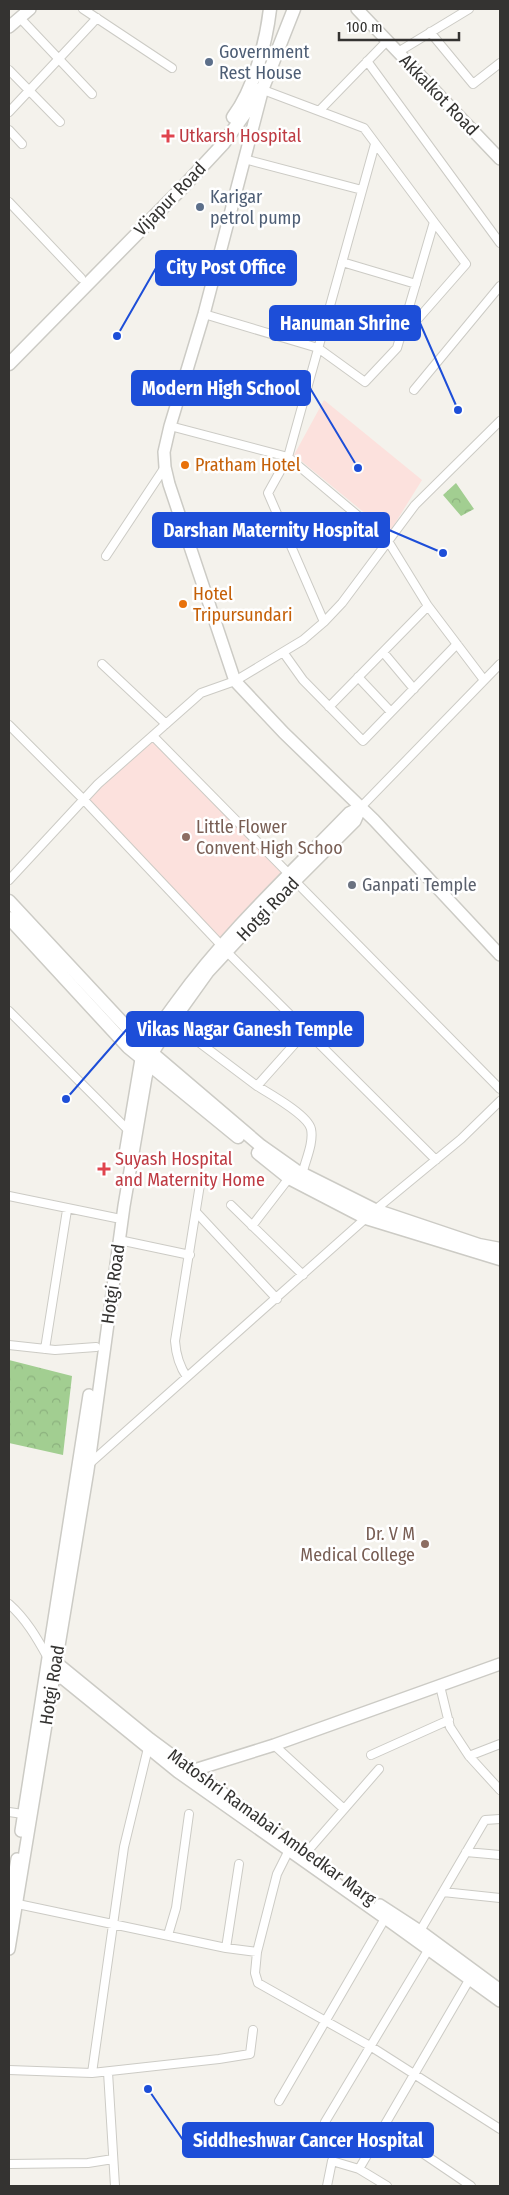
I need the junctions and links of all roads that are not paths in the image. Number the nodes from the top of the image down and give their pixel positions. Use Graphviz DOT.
graph roads {
  1 [pos="30,9"];
  2 [pos="83,9"];
  3 [pos="270,9"];
  4 [pos="294,9"];
  5 [pos="470,9"];
  6 [pos="363,11"];
  7 [pos="20,18"];
  8 [pos="97,18"];
  9 [pos="9,27"];
  10 [pos="430,32"];
  11 [pos="387,41"];
  12 [pos="398,52"];
  13 [pos="59,60"];
  14 [pos="367,61"];
  15 [pos="500,63"];
  16 [pos="172,68"];
  17 [pos="9,70"];
  18 [pos="250,85"];
  19 [pos="262,90"];
  20 [pos="28,91"];
  21 [pos="92,94"];
  22 [pos="319,111"];
  23 [pos="9,112"];
  24 [pos="60,122"];
  25 [pos="9,130"];
  26 [pos="22,144"];
  27 [pos="375,144"];
  28 [pos="499,154"];
  29 [pos="244,159"];
  30 [pos="362,190"];
  31 [pos="9,202"];
  32 [pos="434,222"];
  33 [pos="500,243"];
  34 [pos="342,262"];
  35 [pos="81,278"];
  36 [pos="416,284"];
  37 [pos="500,286"];
  38 [pos="204,314"];
  39 [pos="399,340"];
  40 [pos="318,348"];
  41 [pos="9,352"];
  42 [pos="9,364"];
  43 [pos="414,390"];
  44 [pos="500,421"];
  45 [pos="170,426"];
  46 [pos="288,457"];
  47 [pos="165,467"];
  48 [pos="388,541"];
  49 [pos="106,556"];
  50 [pos="428,606"];
  51 [pos="324,622"];
  52 [pos="457,644"];
  53 [pos="283,652"];
  54 [pos="383,652"];
  55 [pos="102,664"];
  56 [pos="500,664"];
  57 [pos="358,676"];
  58 [pos="484,680"];
  59 [pos="235,681"];
  60 [pos="414,689"];
  61 [pos="329,707"];
  62 [pos="391,712"];
  63 [pos="166,724"];
  64 [pos="9,725"];
  65 [pos="153,736"];
  66 [pos="84,800"];
  67 [pos="361,807"];
  68 [pos="292,878"];
  69 [pos="9,880"];
  70 [pos="9,901"];
  71 [pos="9,918"];
  72 [pos="224,948"];
  73 [pos="498,949"];
  74 [pos="9,1011"];
  75 [pos="172,1022"];
  76 [pos="307,1030"];
  77 [pos="147,1056"];
  78 [pos="257,1086"];
  79 [pos="500,1089"];
  80 [pos="500,1100"];
  81 [pos="129,1131"];
  82 [pos="436,1160"];
  83 [pos="302,1175"];
  84 [pos="202,1178"];
  85 [pos="289,1178"];
  86 [pos="9,1196"];
  87 [pos="231,1205"];
  88 [pos="67,1210"];
  89 [pos="196,1212"];
  90 [pos="371,1214"];
  91 [pos="116,1218"];
  92 [pos="252,1226"];
  93 [pos="119,1240"];
  94 [pos="500,1249"];
  95 [pos="190,1255"];
  96 [pos="500,1259"];
  97 [pos="303,1275"];
  98 [pos="277,1299"];
  99 [pos="9,1345"];
  100 [pos="96,1347"];
  101 [pos="45,1349"];
  102 [pos="187,1377"];
  103 [pos="88,1464"];
  104 [pos="9,1604"];
  105 [pos="52,1664"];
  106 [pos="500,1664"];
  107 [pos="440,1686"];
  108 [pos="448,1720"];
  109 [pos="149,1744"];
  110 [pos="500,1744"];
  111 [pos="274,1745"];
  112 [pos="371,1755"];
  113 [pos="469,1756"];
  114 [pos="379,1770"];
  115 [pos="191,1771"];
  116 [pos="500,1790"];
  117 [pos="344,1809"];
  118 [pos="9,1812"];
  119 [pos="23,1814"];
  120 [pos="189,1814"];
  121 [pos="500,1819"];
  122 [pos="291,1847"];
  123 [pos="466,1852"];
  124 [pos="306,1854"];
  125 [pos="500,1855"];
  126 [pos="239,1864"];
  127 [pos="443,1892"];
  128 [pos="500,1898"];
  129 [pos="11,1903"];
  130 [pos="387,1915"];
  131 [pos="112,1923"];
  132 [pos="420,1931"];
  133 [pos="168,1935"];
  134 [pos="432,1945"];
  135 [pos="226,1948"];
  136 [pos="9,1949"];
  137 [pos="257,1952"];
  138 [pos="472,1975"];
  139 [pos="500,1990"];
  140 [pos="500,2001"];
  141 [pos="326,2022"];
  142 [pos="253,2030"];
  143 [pos="370,2046"];
  144 [pos="9,2070"];
  145 [pos="108,2072"];
  146 [pos="92,2073"];
  147 [pos="414,2074"];
  148 [pos="279,2101"];
  149 [pos="325,2122"];
  150 [pos="384,2128"];
  151 [pos="500,2129"];
  152 [pos="113,2159"];
  153 [pos="9,2164"];
  154 [pos="359,2169"];
  155 [pos="115,2186"];
  156 [pos="327,2186"];
  157 [pos="387,2186"];
  158 [pos="471,2186"];
  1 -- 7 [label="main road"];
  2 -- 8 [label="street"];
  3 -- 18 [label="main road, Vijapur Road"];
  4 -- 19 [label="main road, Vijapur Road"];
  5 -- 10 [label="street"];
  6 -- 11 [label="main road, Akkalkot Road"];
  7 -- 9 [label="main road"];
  7 -- 13 [label="street"];
  8 -- 13 [label="street"];
  8 -- 16 [label="street"];
  10 -- 12 [label="street"];
  10 -- 15 [label="street"];
  11 -- 12 [label="main road, Akkalkot Road"];
  11 -- 14 [label="street"];
  12 -- 28 [label="main road, Akkalkot Road"];
  13 -- 20 [label="street"];
  13 -- 21 [label="street"];
  14 -- 22 [label="street"];
  14 -- 33 [label="street"];
  17 -- 20 [label="street"];
  18 -- 19 [label="street"];
  18 -- 35 [label="main road, Vijapur Road"];
  19 -- 22 [label="street"];
  19 -- 29 [label="main road"];
  19 -- 42 [label="main road, Vijapur Road"];
  20 -- 23 [label="street"];
  20 -- 24 [label="street"];
  22 -- 27 [label="street"];
  25 -- 26 [label="street"];
  27 -- 30 [label="street"];
  27 -- 32 [label="street"];
  29 -- 30 [label="street"];
  29 -- 38 [label="main road"];
  30 -- 34 [label="street"];
  31 -- 35 [label="street"];
  32 -- 36 [label="street"];
  32 -- 39 [label="street"];
  34 -- 36 [label="street"];
  34 -- 40 [label="street"];
  35 -- 41 [label="main road, Vijapur Road"];
  36 -- 39 [label="street"];
  37 -- 43 [label="street"];
  38 -- 40 [label="street"];
  38 -- 45 [label="main road"];
  39 -- 40 [label="street"];
  40 -- 46 [label="street"];
  44 -- 48 [label="street"];
  45 -- 46 [label="street"];
  45 -- 47 [label="main road"];
  46 -- 48 [label="street"];
  46 -- 51 [label="street"];
  47 -- 49 [label="street"];
  47 -- 59 [label="main road"];
  48 -- 50 [label="street"];
  48 -- 51 [label="street"];
  50 -- 52 [label="street"];
  50 -- 54 [label="street"];
  51 -- 53 [label="street"];
  52 -- 58 [label="street"];
  52 -- 60 [label="street"];
  53 -- 59 [label="street"];
  53 -- 61 [label="street"];
  54 -- 57 [label="street"];
  54 -- 60 [label="street"];
  55 -- 63 [label="street"];
  56 -- 58 [label="street"];
  57 -- 61 [label="street"];
  57 -- 62 [label="street"];
  58 -- 67 [label="street"];
  59 -- 63 [label="street"];
  59 -- 67 [label="main road"];
  60 -- 62 [label="street"];
  61 -- 62 [label="street"];
  63 -- 65 [label="street"];
  64 -- 66 [label="street"];
  65 -- 66 [label="street"];
  65 -- 68 [label="street"];
  66 -- 69 [label="street"];
  66 -- 72 [label="street"];
  67 -- 68 [label="main road, Hotgi Road"];
  67 -- 73 [label="main road"];
  68 -- 72 [label="main road, Hotgi Road"];
  68 -- 79 [label="street"];
  70 -- 77 [label="main road"];
  71 -- 77 [label="main road"];
  72 -- 75 [label="main road, Hotgi Road"];
  72 -- 76 [label="street"];
  72 -- 77 [label="main road, Hotgi Road"];
  74 -- 81 [label="street"];
  75 -- 77 [label="main road, Hotgi Road"];
  75 -- 78 [label="street"];
  76 -- 78 [label="street"];
  76 -- 82 [label="street"];
  77 -- 81 [label="main road, Hotgi Road"];
  77 -- 83 [label="main road"];
  77 -- 85 [label="main road"];
  77 -- 93 [label="main road, Hotgi Road"];
  78 -- 83 [label="street"];
  80 -- 82 [label="street"];
  81 -- 91 [label="main road, Hotgi Road"];
  82 -- 90 [label="street"];
  83 -- 90 [label="main road"];
  84 -- 89 [label="street"];
  85 -- 90 [label="main road"];
  85 -- 92 [label="street"];
  86 -- 88 [label="street"];
  87 -- 92 [label="street"];
  88 -- 91 [label="street"];
  88 -- 101 [label="street"];
  89 -- 95 [label="street"];
  89 -- 98 [label="street"];
  90 -- 94 [label="main road"];
  90 -- 96 [label="main road"];
  90 -- 97 [label="street"];
  91 -- 100 [label="main road, Hotgi Road"];
  92 -- 97 [label="street"];
  93 -- 95 [label="street"];
  93 -- 103 [label="main road, Hotgi Road"];
  95 -- 102 [label="street"];
  97 -- 98 [label="street"];
  98 -- 102 [label="street"];
  99 -- 101 [label="street"];
  100 -- 101 [label="street"];
  100 -- 105 [label="main road, Hotgi Road"];
  102 -- 103 [label="street"];
  103 -- 105 [label="main road, Hotgi Road"];
  104 -- 105 [label="street"];
  105 -- 109 [label="main road, Matoshri Ramabai Ambedkar Marg"];
  105 -- 119 [label="main road, Hotgi Road"];
  105 -- 129 [label="main road, Hotgi Road"];
  106 -- 107 [label="main road"];
  107 -- 108 [label="street"];
  107 -- 111 [label="main road"];
  108 -- 112 [label="street"];
  108 -- 113 [label="street"];
  109 -- 115 [label="main road, Matoshri Ramabai Ambedkar Marg"];
  109 -- 122 [label="main road"];
  109 -- 131 [label="street"];
  110 -- 113 [label="street"];
  111 -- 115 [label="main road"];
  111 -- 117 [label="street"];
  113 -- 116 [label="street"];
  114 -- 117 [label="street"];
  115 -- 122 [label="main road, Matoshri Ramabai Ambedkar Marg"];
  117 -- 124 [label="street"];
  118 -- 119 [label="street"];
  119 -- 129 [label="main road, Hotgi Road"];
  120 -- 133 [label="street"];
  121 -- 123 [label="street"];
  122 -- 124 [label="main road, Matoshri Ramabai Ambedkar Marg"];
  122 -- 130 [label="main road"];
  122 -- 137 [label="street"];
  123 -- 125 [label="street"];
  123 -- 127 [label="street"];
  124 -- 130 [label="main road, Matoshri Ramabai Ambedkar Marg"];
  126 -- 135 [label="street"];
  127 -- 128 [label="street"];
  127 -- 132 [label="street"];
  129 -- 131 [label="street"];
  129 -- 136 [label="main road, Hotgi Road"];
  130 -- 132 [label="main road, Matoshri Ramabai Ambedkar Marg"];
  130 -- 134 [label="main road"];
  130 -- 141 [label="street"];
  131 -- 133 [label="street"];
  131 -- 146 [label="street"];
  132 -- 134 [label="main road, Matoshri Ramabai Ambedkar Marg"];
  133 -- 135 [label="street"];
  134 -- 138 [label="main road, Matoshri Ramabai Ambedkar Marg"];
  134 -- 143 [label="street"];
  135 -- 137 [label="street"];
  137 -- 141 [label="street"];
  138 -- 139 [label="main road, Matoshri Ramabai Ambedkar Marg"];
  138 -- 140 [label="main road"];
  138 -- 147 [label="street"];
  141 -- 143 [label="street"];
  141 -- 148 [label="street"];
  142 -- 145 [label="street"];
  143 -- 147 [label="street"];
  143 -- 149 [label="street"];
  144 -- 146 [label="street"];
  145 -- 146 [label="street"];
  145 -- 152 [label="street"];
  147 -- 150 [label="street"];
  147 -- 151 [label="street"];
  150 -- 154 [label="street"];
  150 -- 158 [label="street"];
  152 -- 153 [label="street"];
  152 -- 155 [label="street"];
  154 -- 156 [label="street"];
  154 -- 157 [label="street"];
}
